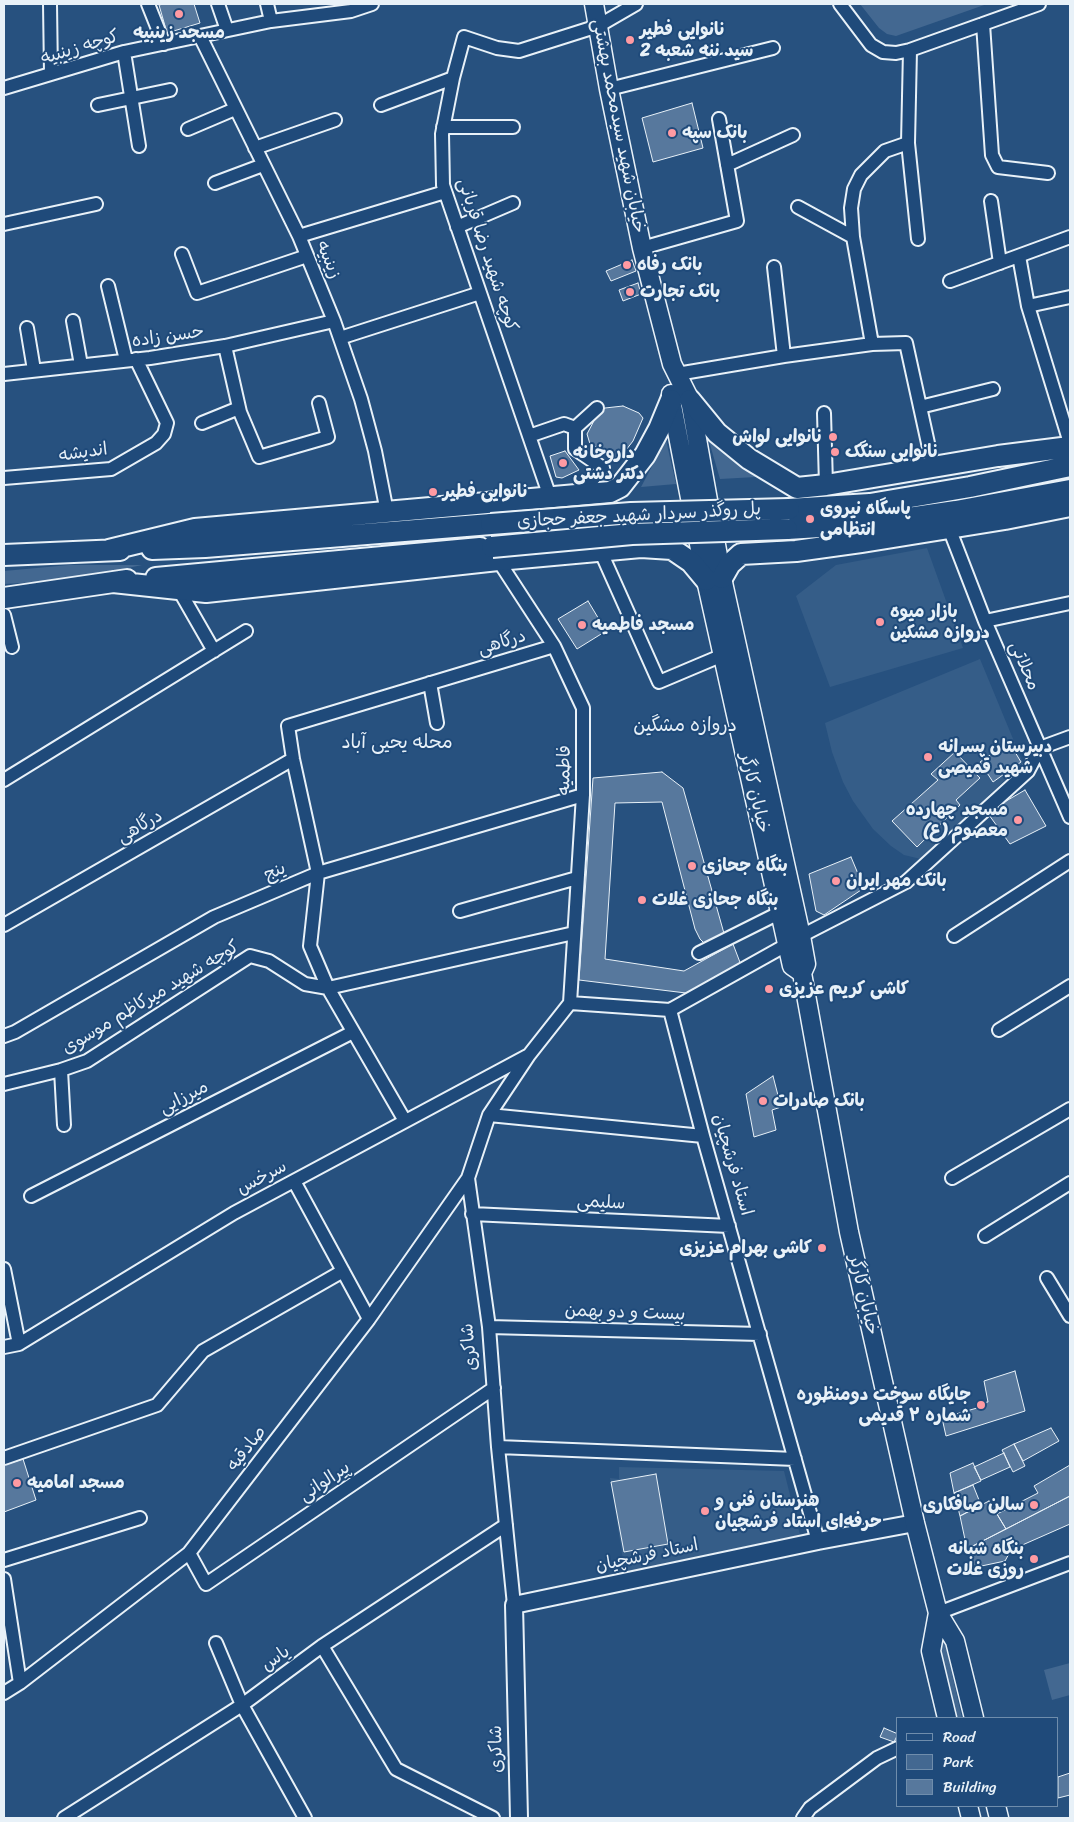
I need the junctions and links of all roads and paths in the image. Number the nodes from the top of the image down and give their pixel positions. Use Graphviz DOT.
graph roads {
  1 [pos="50,4"];
  2 [pos="148,4"];
  3 [pos="218,4"];
  4 [pos="267,4"];
  5 [pos="372,4"];
  6 [pos="594,4"];
  7 [pos="636,4"];
  8 [pos="840,4"];
  9 [pos="1039,4"];
  10 [pos="271,21"];
  11 [pos="983,24"];
  12 [pos="598,26"];
  13 [pos="227,30"];
  14 [pos="200,36"];
  15 [pos="164,44"];
  16 [pos="773,48"];
  17 [pos="910,50"];
  18 [pos="124,52"];
  19 [pos="51,74"];
  20 [pos="452,78"];
  21 [pos="4,88"];
  22 [pos="609,89"];
  23 [pos="170,90"];
  24 [pos="130,98"];
  25 [pos="98,105"];
  26 [pos="381,105"];
  27 [pos="235,109"];
  28 [pos="335,120"];
  29 [pos="719,120"];
  30 [pos="443,127"];
  31 [pos="513,127"];
  32 [pos="188,129"];
  33 [pos="793,135"];
  34 [pos="908,143"];
  35 [pos="139,146"];
  36 [pos="255,148"];
  37 [pos="263,165"];
  38 [pos="727,165"];
  39 [pos="1048,173"];
  40 [pos="215,183"];
  41 [pos="445,192"];
  42 [pos="991,201"];
  43 [pos="513,203"];
  44 [pos="96,204"];
  45 [pos="798,207"];
  46 [pos="4,224"];
  47 [pos="457,227"];
  48 [pos="300,236"];
  49 [pos="853,237"];
  50 [pos="1070,237"];
  51 [pos="918,239"];
  52 [pos="642,248"];
  53 [pos="182,254"];
  54 [pos="307,256"];
  55 [pos="1019,256"];
  56 [pos="1000,263"];
  57 [pos="774,267"];
  58 [pos="950,281"];
  59 [pos="108,286"];
  60 [pos="480,293"];
  61 [pos="1070,297"];
  62 [pos="1028,306"];
  63 [pos="73,321"];
  64 [pos="334,321"];
  65 [pos="27,328"];
  66 [pos="340,338"];
  67 [pos="872,344"];
  68 [pos="225,346"];
  69 [pos="784,356"];
  70 [pos="131,360"];
  71 [pos="81,366"];
  72 [pos="674,369"];
  73 [pos="34,370"];
  74 [pos="4,374"];
  75 [pos="993,389"];
  76 [pos="680,400"];
  77 [pos="319,404"];
  78 [pos="920,407"];
  79 [pos="239,408"];
  80 [pos="598,408"];
  81 [pos="824,413"];
  82 [pos="202,423"];
  83 [pos="575,428"];
  84 [pos="529,436"];
  85 [pos="1070,443"];
  86 [pos="1070,447"];
  87 [pos="933,466"];
  88 [pos="1070,466"];
  89 [pos="4,478"];
  90 [pos="826,485"];
  91 [pos="797,488"];
  92 [pos="1070,490"];
  93 [pos="579,495"];
  94 [pos="550,497"];
  95 [pos="492,503"];
  96 [pos="1070,506"];
  97 [pos="387,512"];
  98 [pos="788,519"];
  99 [pos="949,528"];
  100 [pos="109,550"];
  101 [pos="600,550"];
  102 [pos="796,551"];
  103 [pos="495,553"];
  104 [pos="4,555"];
  105 [pos="714,579"];
  106 [pos="113,582"];
  107 [pos="179,590"];
  108 [pos="4,598"];
  109 [pos="1070,604"];
  110 [pos="4,615"];
  111 [pos="985,621"];
  112 [pos="246,631"];
  113 [pos="554,646"];
  114 [pos="12,647"];
  115 [pos="214,651"];
  116 [pos="723,654"];
  117 [pos="430,683"];
  118 [pos="437,724"];
  119 [pos="1070,737"];
  120 [pos="1040,748"];
  121 [pos="293,758"];
  122 [pos="4,780"];
  123 [pos="583,795"];
  124 [pos="1070,817"];
  125 [pos="1070,861"];
  126 [pos="318,873"];
  127 [pos="578,878"];
  128 [pos="460,911"];
  129 [pos="781,912"];
  130 [pos="4,925"];
  131 [pos="574,933"];
  132 [pos="954,936"];
  133 [pos="794,940"];
  134 [pos="699,954"];
  135 [pos="1070,986"];
  136 [pos="328,988"];
  137 [pos="570,1003"];
  138 [pos="670,1010"];
  139 [pos="999,1030"];
  140 [pos="353,1032"];
  141 [pos="4,1036"];
  142 [pos="529,1055"];
  143 [pos="61,1070"];
  144 [pos="4,1084"];
  145 [pos="1070,1109"];
  146 [pos="489,1115"];
  147 [pos="405,1121"];
  148 [pos="64,1125"];
  149 [pos="703,1136"];
  150 [pos="468,1178"];
  151 [pos="952,1178"];
  152 [pos="294,1181"];
  153 [pos="1070,1183"];
  154 [pos="30,1196"];
  155 [pos="472,1214"];
  156 [pos="729,1226"];
  157 [pos="986,1236"];
  158 [pos="4,1269"];
  159 [pos="343,1271"];
  160 [pos="1047,1278"];
  161 [pos="1070,1316"];
  162 [pos="369,1319"];
  163 [pos="489,1327"];
  164 [pos="760,1334"];
  165 [pos="19,1344"];
  166 [pos="4,1347"];
  167 [pos="494,1388"];
  168 [pos="498,1447"];
  169 [pos="4,1458"];
  170 [pos="795,1459"];
  171 [pos="140,1518"];
  172 [pos="915,1523"];
  173 [pos="506,1525"];
  174 [pos="818,1540"];
  175 [pos="189,1553"];
  176 [pos="4,1560"];
  177 [pos="1070,1563"];
  178 [pos="4,1579"];
  179 [pos="514,1605"];
  180 [pos="938,1614"];
  181 [pos="216,1643"];
  182 [pos="322,1646"];
  183 [pos="20,1683"];
  184 [pos="4,1693"];
  185 [pos="242,1705"];
  186 [pos="947,1717"];
  187 [pos="974,1717"];
  188 [pos="896,1749"];
  189 [pos="64,1818"];
  190 [pos="305,1818"];
  191 [pos="492,1818"];
  192 [pos="519,1818"];
  193 [pos="803,1818"];
  1 -- 19 [label="street"];
  2 -- 15 [label="street"];
  3 -- 13 [label="street"];
  4 -- 10 [label="street"];
  5 -- 10 [label="street, کوچه زینبیه"];
  6 -- 12 [label="main road, خیابان شهید سیدمحمد بهشتی"];
  7 -- 12 [label="street"];
  8 -- 17 [label="street"];
  9 -- 11 [label="street"];
  10 -- 13 [label="street, کوچه زینبیه"];
  11 -- 17 [label="street"];
  11 -- 39 [label="street"];
  12 -- 20 [label="street, کوچه شهید رضا قربانی"];
  12 -- 22 [label="main road, خیابان شهید سیدمحمد بهشتی"];
  13 -- 14 [label="street, کوچه زینبیه"];
  14 -- 15 [label="street, کوچه زینبیه"];
  14 -- 27 [label="street, زینبیه"];
  15 -- 18 [label="street, کوچه زینبیه"];
  16 -- 22 [label="street"];
  17 -- 34 [label="street"];
  18 -- 19 [label="street, کوچه زینبیه"];
  18 -- 24 [label="street"];
  19 -- 21 [label="street, کوچه زینبیه"];
  20 -- 26 [label="street"];
  20 -- 30 [label="street, کوچه شهید رضا قربانی"];
  22 -- 52 [label="main road, خیابان شهید سیدمحمد بهشتی"];
  23 -- 24 [label="street"];
  24 -- 25 [label="street"];
  24 -- 35 [label="street"];
  27 -- 32 [label="street"];
  27 -- 36 [label="street, زینبیه"];
  28 -- 36 [label="street"];
  29 -- 38 [label="street"];
  30 -- 31 [label="street"];
  30 -- 41 [label="street, کوچه شهید رضا قربانی"];
  33 -- 38 [label="street"];
  34 -- 49 [label="street"];
  34 -- 51 [label="street"];
  36 -- 37 [label="street, زینبیه"];
  37 -- 40 [label="street"];
  37 -- 48 [label="street, زینبیه"];
  38 -- 52 [label="street"];
  41 -- 47 [label="street, کوچه شهید رضا قربانی"];
  41 -- 48 [label="street"];
  42 -- 56 [label="street"];
  43 -- 47 [label="street"];
  44 -- 46 [label="street"];
  45 -- 49 [label="street"];
  47 -- 60 [label="street, کوچه شهید رضا قربانی"];
  48 -- 54 [label="street, زینبیه"];
  49 -- 67 [label="street"];
  50 -- 55 [label="street"];
  52 -- 72 [label="main road, خیابان شهید سیدمحمد بهشتی"];
  53 -- 54 [label="street"];
  54 -- 64 [label="street, زینبیه"];
  55 -- 56 [label="street"];
  55 -- 62 [label="street"];
  56 -- 58 [label="street"];
  57 -- 69 [label="street"];
  59 -- 70 [label="street"];
  60 -- 66 [label="street"];
  60 -- 84 [label="street, کوچه شهید رضا قربانی"];
  61 -- 62 [label="street"];
  62 -- 85 [label="street"];
  63 -- 71 [label="street"];
  64 -- 66 [label="street, زینبیه"];
  64 -- 68 [label="street, حسن زاده"];
  65 -- 73 [label="street"];
  66 -- 97 [label="street, زینبیه"];
  67 -- 69 [label="street"];
  67 -- 78 [label="street"];
  68 -- 70 [label="street, حسن زاده"];
  68 -- 79 [label="street"];
  69 -- 72 [label="street"];
  70 -- 71 [label="street, حسن زاده"];
  70 -- 89 [label="street, اندیشه"];
  71 -- 73 [label="street, حسن زاده"];
  72 -- 76 [label="main road, خیابان شهید سیدمحمد بهشتی"];
  73 -- 74 [label="street, حسن زاده"];
  75 -- 78 [label="street"];
  76 -- 91 [label="main road"];
  76 -- 93 [label="main road"];
  76 -- 105 [label="main road, خیابان شهید سیدمحمد بهشتی"];
  77 -- 79 [label="street"];
  78 -- 87 [label="street"];
  79 -- 82 [label="street"];
  80 -- 83 [label="street"];
  81 -- 90 [label="street"];
  83 -- 84 [label="street"];
  83 -- 93 [label="street"];
  84 -- 94 [label="street, کوچه شهید رضا قربانی"];
  86 -- 87 [label="main road"];
  87 -- 90 [label="main road"];
  88 -- 98 [label="main road, پل روگذر سردار شهید جعفر حجازی"];
  90 -- 91 [label="main road"];
  91 -- 102 [label="main road"];
  92 -- 98 [label="main road, پل روگذر سردار شهید جعفر حجازی"];
  93 -- 94 [label="main road"];
  94 -- 95 [label="main road"];
  95 -- 97 [label="main road"];
  95 -- 103 [label="main road"];
  96 -- 99 [label="main road"];
  97 -- 100 [label="main road"];
  98 -- 100 [label="main road, پل روگذر سردار شهید جعفر حجازی, bridge"];
  98 -- 103 [label="main road, پل روگذر سردار شهید جعفر حجازی, bridge"];
  99 -- 102 [label="main road"];
  99 -- 111 [label="street, محلاتی"];
  100 -- 104 [label="main road"];
  101 -- 103 [label="main road"];
  101 -- 105 [label="main road"];
  101 -- 116 [label="street"];
  102 -- 105 [label="main road"];
  103 -- 106 [label="main road, پل روگذر سردار شهید جعفر حجازی"];
  103 -- 107 [label="main road"];
  103 -- 113 [label="street, فاطمیه"];
  105 -- 116 [label="main road, خیابان کارگر"];
  105 -- 133 [label="main road, خیابان کارگر"];
  106 -- 107 [label="main road"];
  106 -- 108 [label="main road"];
  107 -- 115 [label="street"];
  109 -- 111 [label="street"];
  110 -- 114 [label="street"];
  111 -- 120 [label="street, محلاتی"];
  112 -- 115 [label="street"];
  113 -- 117 [label="street, درگاهی"];
  113 -- 123 [label="street, فاطمیه"];
  115 -- 122 [label="street"];
  116 -- 129 [label="main road, خیابان کارگر"];
  117 -- 118 [label="street"];
  117 -- 121 [label="street, درگاهی"];
  119 -- 120 [label="street"];
  120 -- 124 [label="street, محلاتی"];
  120 -- 133 [label="street"];
  121 -- 126 [label="street"];
  121 -- 130 [label="street, درگاهی"];
  123 -- 126 [label="street, ینج"];
  123 -- 127 [label="street, فاطمیه"];
  125 -- 132 [label="street"];
  126 -- 136 [label="street"];
  126 -- 141 [label="street, ینج"];
  127 -- 128 [label="street"];
  127 -- 131 [label="street, فاطمیه"];
  129 -- 133 [label="main road, خیابان کارگر"];
  129 -- 134 [label="street"];
  131 -- 136 [label="street, کوچه شهید میرکاظم موسوی"];
  131 -- 137 [label="street, فاطمیه"];
  133 -- 138 [label="street"];
  133 -- 172 [label="main road, خیابان کارگر"];
  135 -- 139 [label="street"];
  136 -- 140 [label="street"];
  136 -- 143 [label="street, کوچه شهید میرکاظم موسوی"];
  137 -- 138 [label="street"];
  137 -- 142 [label="street, شاکری"];
  138 -- 149 [label="street, استاد فرشچیان"];
  140 -- 147 [label="street"];
  140 -- 154 [label="street, میرزایی"];
  142 -- 146 [label="street, شاکری"];
  142 -- 147 [label="street, سرخس"];
  143 -- 144 [label="street, کوچه شهید میرکاظم موسوی"];
  143 -- 148 [label="street"];
  145 -- 151 [label="street"];
  146 -- 149 [label="street"];
  146 -- 150 [label="street, شاکری"];
  147 -- 152 [label="street, سرخس"];
  149 -- 156 [label="street, استاد فرشچیان"];
  150 -- 155 [label="street, شاکری"];
  150 -- 162 [label="street, صادقیه"];
  152 -- 159 [label="street"];
  152 -- 165 [label="street, سرخس"];
  153 -- 157 [label="street"];
  155 -- 156 [label="street, سلیمی"];
  155 -- 163 [label="street, شاکری"];
  156 -- 164 [label="street, استاد فرشچیان"];
  158 -- 165 [label="street"];
  159 -- 162 [label="street"];
  159 -- 169 [label="street"];
  160 -- 161 [label="street"];
  162 -- 175 [label="street, صادقیه"];
  163 -- 164 [label="street, بیست و دو بهمن"];
  163 -- 167 [label="street, شاکری"];
  164 -- 170 [label="street, استاد فرشچیان"];
  165 -- 166 [label="street"];
  167 -- 168 [label="street, شاکری"];
  167 -- 175 [label="street, پیرالوانی"];
  168 -- 170 [label="street"];
  168 -- 173 [label="street, شاکری"];
  170 -- 174 [label="street, استاد فرشچیان"];
  171 -- 176 [label="street"];
  172 -- 174 [label="street, استاد فرشچیان"];
  172 -- 180 [label="main road, خیابان کارگر"];
  173 -- 179 [label="street, شاکری"];
  173 -- 182 [label="street, یاس"];
  174 -- 179 [label="street, استاد فرشچیان"];
  175 -- 183 [label="street, صادقیه"];
  177 -- 180 [label="street"];
  178 -- 183 [label="street"];
  179 -- 192 [label="street, شاکری"];
  180 -- 186 [label="main road"];
  180 -- 187 [label="main road"];
  181 -- 185 [label="street"];
  182 -- 185 [label="street, یاس"];
  182 -- 191 [label="street"];
  183 -- 184 [label="street, صادقیه"];
  185 -- 189 [label="street, یاس"];
  185 -- 190 [label="street"];
  188 -- 193 [label="street"];
}
